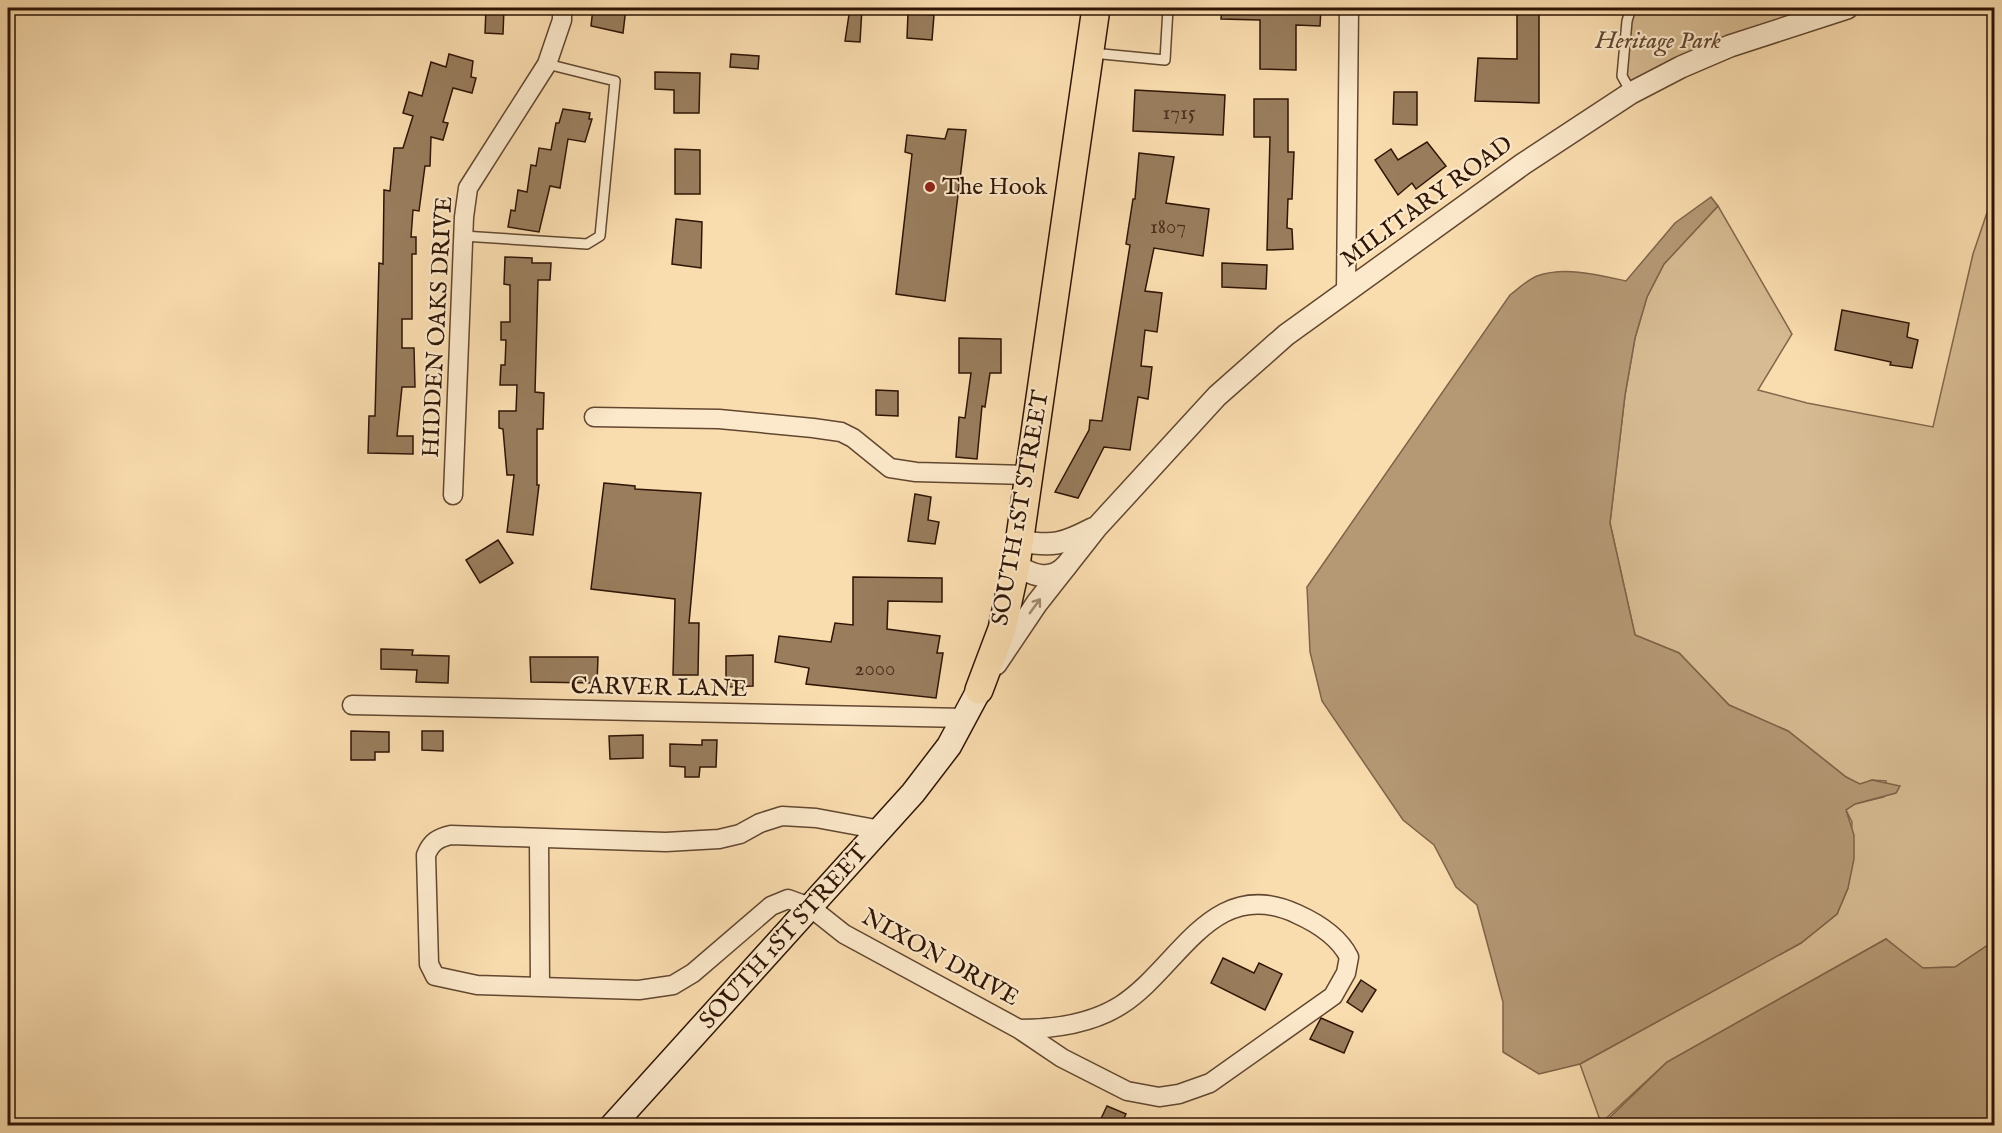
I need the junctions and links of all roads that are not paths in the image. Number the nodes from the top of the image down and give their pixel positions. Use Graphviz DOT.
graph roads {
  1 [pos="562,8"];
  2 [pos="1096,8"];
  3 [pos="1168,8"];
  4 [pos="1349,8"];
  5 [pos="1631,8"];
  6 [pos="1847,8"];
  7 [pos="1090,53"];
  8 [pos="548,64"];
  9 [pos="1631,93"];
  10 [pos="463,236"];
  11 [pos="1346,291"];
  12 [pos="594,417"];
  13 [pos="1030,475"];
  14 [pos="453,495"];
  15 [pos="1096,528"];
  16 [pos="1018,553"];
  17 [pos="1073,559"];
  18 [pos="980,690"];
  19 [pos="352,705"];
  20 [pos="965,718"];
  21 [pos="882,830"];
  22 [pos="539,840"];
  23 [pos="810,907"];
  24 [pos="540,986"];
  25 [pos="1019,1029"];
  26 [pos="612,1125"];
  1 -- 8 [label="street, HIDDEN OAKS DRIVE"];
  2 -- 7 [label="main road, SOUTH 1ST STREET"];
  3 -- 7 [label="lane"];
  4 -- 11 [label="street"];
  5 -- 9 [label="lane"];
  6 -- 9 [label="street, MILITARY ROAD"];
  7 -- 13 [label="main road, SOUTH 1ST STREET"];
  8 -- 10 [label="street, HIDDEN OAKS DRIVE"];
  8 -- 10 [label="lane"];
  9 -- 11 [label="street, MILITARY ROAD"];
  10 -- 14 [label="street, HIDDEN OAKS DRIVE"];
  11 -- 15 [label="street, MILITARY ROAD"];
  12 -- 13 [label="street"];
  13 -- 16 [label="main road, SOUTH 1ST STREET"];
  15 -- 16 [label="street, MILITARY ROAD"];
  15 -- 17 [label="street, MILITARY ROAD"];
  16 -- 17 [label="street, MILITARY ROAD"];
  16 -- 18 [label="main road, SOUTH 1ST STREET"];
  18 -- 17 [label="street, MILITARY ROAD, one-way"];
  18 -- 20 [label="main road, SOUTH 1ST STREET"];
  19 -- 20 [label="street, CARVER LANE"];
  20 -- 21 [label="main road, SOUTH 1ST STREET"];
  21 -- 22 [label="street"];
  21 -- 23 [label="main road, SOUTH 1ST STREET"];
  22 -- 24 [label="street"];
  22 -- 24 [label="street"];
  23 -- 24 [label="street"];
  23 -- 25 [label="street, NIXON DRIVE"];
  23 -- 26 [label="main road, SOUTH 1ST STREET"];
  25 -- 25 [label="street, NIXON DRIVE"];
}
